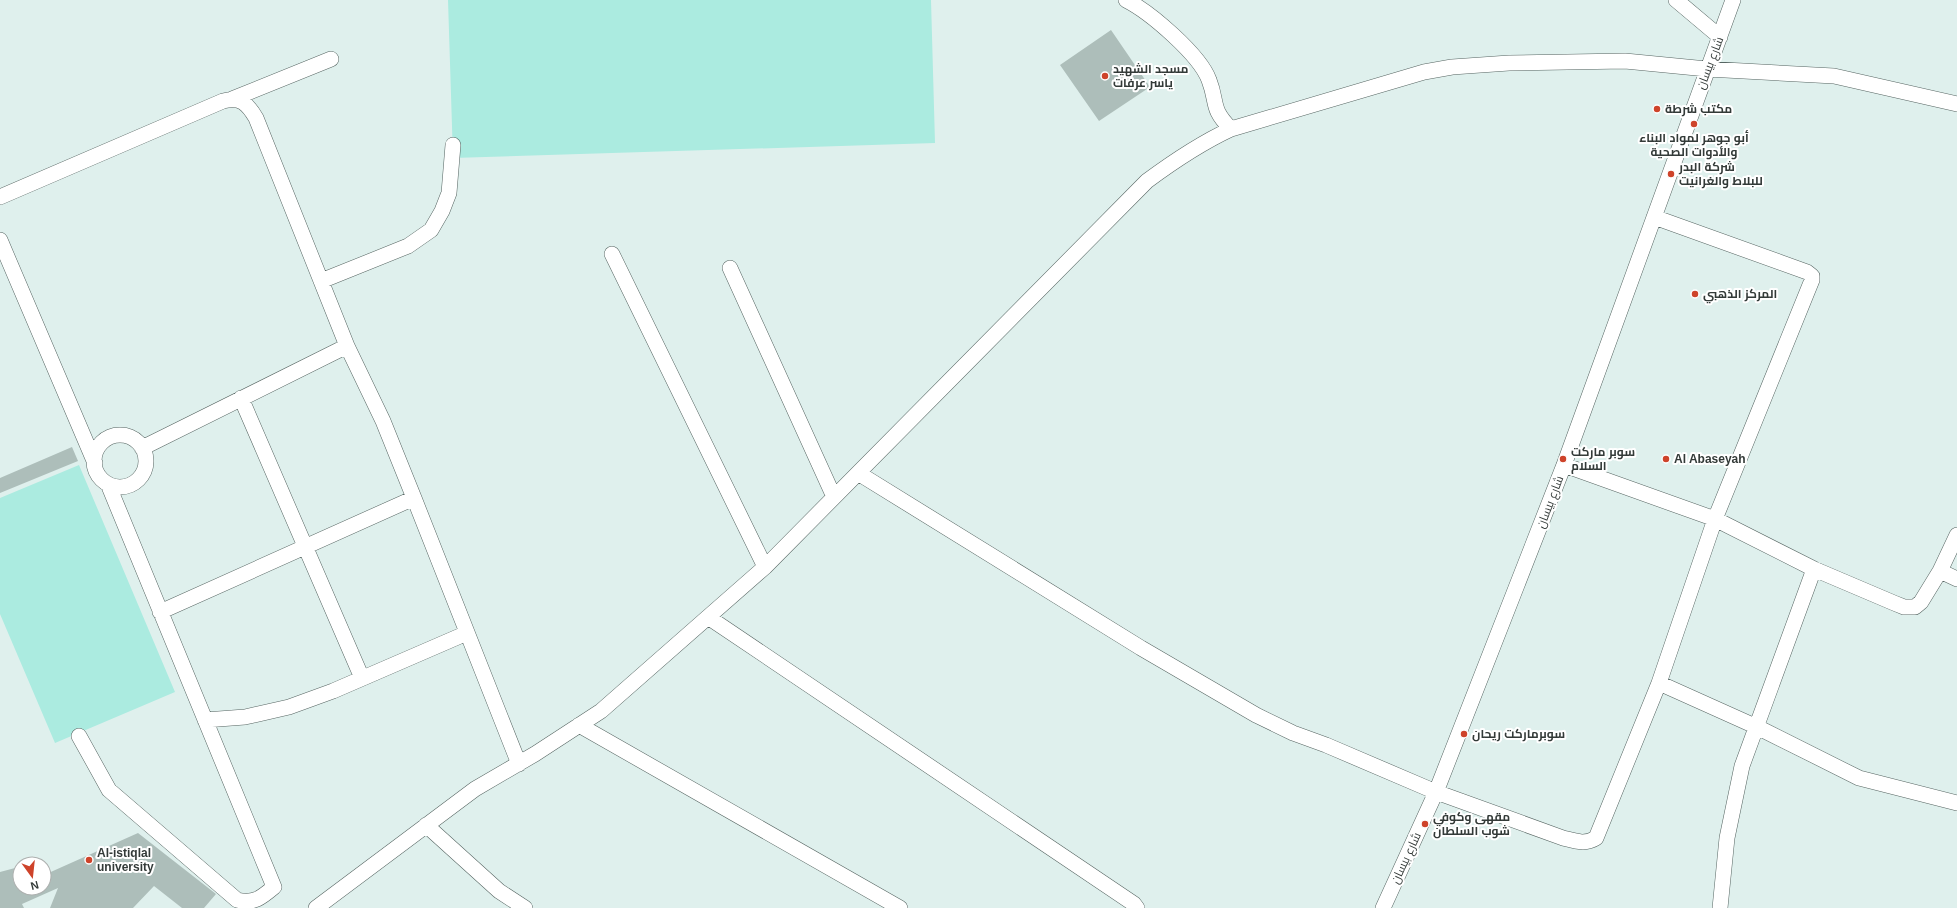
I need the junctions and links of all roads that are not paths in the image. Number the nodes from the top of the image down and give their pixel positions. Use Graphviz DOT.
graph roads {
  1 [pos="1126,0"];
  2 [pos="1676,0"];
  3 [pos="1733,0"];
  4 [pos="1720,37"];
  5 [pos="331,58"];
  6 [pos="1707,69"];
  7 [pos="232,99"];
  8 [pos="1957,104"];
  9 [pos="1231,129"];
  10 [pos="453,145"];
  11 [pos="0,197"];
  12 [pos="1654,218"];
  13 [pos="0,240"];
  14 [pos="612,254"];
  15 [pos="730,268"];
  16 [pos="321,281"];
  17 [pos="347,346"];
  18 [pos="241,398"];
  19 [pos="142,448"];
  20 [pos="94,463"];
  21 [pos="1564,465"];
  22 [pos="858,473"];
  23 [pos="108,484"];
  24 [pos="834,497"];
  25 [pos="414,498"];
  26 [pos="1715,519"];
  27 [pos="1957,535"];
  28 [pos="305,547"];
  29 [pos="765,567"];
  30 [pos="1814,569"];
  31 [pos="1940,571"];
  32 [pos="1957,578"];
  33 [pos="160,612"];
  34 [pos="708,617"];
  35 [pos="467,633"];
  36 [pos="362,678"];
  37 [pos="1659,683"];
  38 [pos="205,720"];
  39 [pos="580,725"];
  40 [pos="1757,727"];
  41 [pos="79,736"];
  42 [pos="519,764"];
  43 [pos="1436,792"];
  44 [pos="1957,802"];
  45 [pos="426,825"];
  46 [pos="316,908"];
  47 [pos="525,908"];
  48 [pos="900,908"];
  49 [pos="1137,908"];
  50 [pos="1383,908"];
  51 [pos="1720,908"];
  1 -- 9 [label="street"];
  2 -- 4 [label="street"];
  3 -- 4 [label="street, شارع بيسان"];
  4 -- 6 [label="street, شارع بيسان"];
  5 -- 7 [label="street"];
  6 -- 8 [label="street"];
  6 -- 9 [label="street"];
  6 -- 12 [label="street, شارع بيسان"];
  7 -- 11 [label="street"];
  7 -- 16 [label="street"];
  9 -- 22 [label="street"];
  10 -- 16 [label="street"];
  12 -- 21 [label="street, شارع بيسان"];
  12 -- 26 [label="street"];
  13 -- 20 [label="street"];
  14 -- 29 [label="street"];
  15 -- 24 [label="street"];
  16 -- 17 [label="street"];
  17 -- 18 [label="street"];
  17 -- 25 [label="street"];
  18 -- 19 [label="street"];
  18 -- 28 [label="street"];
  19 -- 20 [label="street"];
  19 -- 23 [label="street"];
  20 -- 23 [label="street"];
  21 -- 26 [label="street"];
  21 -- 43 [label="street, شارع بيسان"];
  22 -- 24 [label="street"];
  22 -- 43 [label="street"];
  23 -- 33 [label="street"];
  24 -- 29 [label="street"];
  25 -- 28 [label="street"];
  25 -- 35 [label="street"];
  26 -- 30 [label="street"];
  26 -- 37 [label="street"];
  27 -- 31 [label="street"];
  28 -- 33 [label="street"];
  28 -- 36 [label="street"];
  29 -- 34 [label="street"];
  30 -- 31 [label="street"];
  30 -- 40 [label="street"];
  31 -- 32 [label="street"];
  33 -- 38 [label="street"];
  34 -- 39 [label="street"];
  34 -- 49 [label="street"];
  35 -- 36 [label="street"];
  35 -- 42 [label="street"];
  36 -- 38 [label="street"];
  37 -- 40 [label="street"];
  37 -- 43 [label="street"];
  38 -- 41 [label="street"];
  39 -- 42 [label="street"];
  39 -- 48 [label="street"];
  40 -- 44 [label="street"];
  40 -- 51 [label="street"];
  42 -- 45 [label="street"];
  43 -- 50 [label="street, شارع بيسان"];
  45 -- 46 [label="street"];
  45 -- 47 [label="street"];
}
